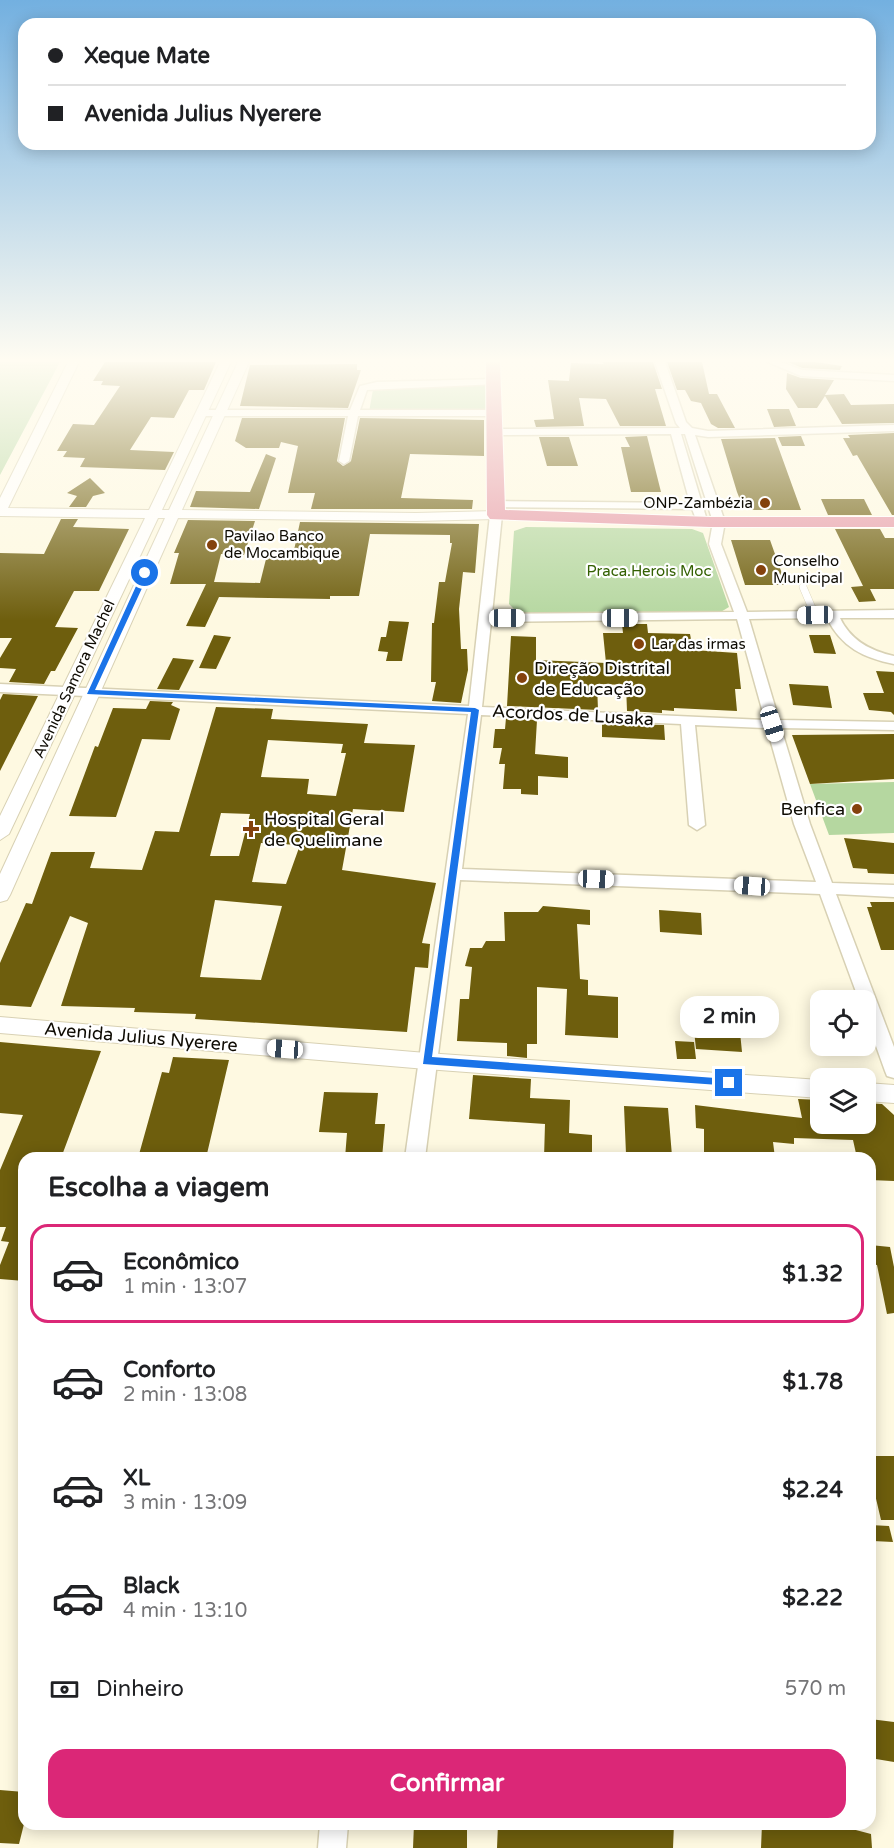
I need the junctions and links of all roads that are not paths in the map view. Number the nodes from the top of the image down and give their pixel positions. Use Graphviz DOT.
graph roads {
  1 [pos="31,448"];
  2 [pos="186,448"];
  3 [pos="203,448"];
  4 [pos="347,448"];
  5 [pos="496,448"];
  6 [pos="684,448"];
  7 [pos="694,448"];
  8 [pos="344,461"];
  9 [pos="496,510"];
  10 [pos="0,511"];
  11 [pos="151,514"];
  12 [pos="173,514"];
  13 [pos="708,521"];
  14 [pos="894,522"];
  15 [pos="803,586"];
  16 [pos="894,614"];
  17 [pos="815,615"];
  18 [pos="832,615"];
  19 [pos="742,616"];
  20 [pos="484,618"];
  21 [pos="894,660"];
  22 [pos="0,688"];
  23 [pos="66,690"];
  24 [pos="90,693"];
  25 [pos="475,710"];
  26 [pos="688,720"];
  27 [pos="772,724"];
  28 [pos="894,726"];
  29 [pos="697,825"];
  30 [pos="0,834"];
  31 [pos="454,874"];
  32 [pos="828,889"];
  33 [pos="894,891"];
  34 [pos="0,895"];
  35 [pos="0,1025"];
  36 [pos="426,1061"];
  37 [pos="894,1071"];
  38 [pos="810,1088"];
  39 [pos="876,1093"];
  40 [pos="894,1094"];
  41 [pos="416,1152"];
  42 [pos="334,1830"];
  43 [pos="332,1848"];
  1 -- 10 [label="street"];
  2 -- 11 [label="street, Avenida Samora Machel"];
  3 -- 12 [label="street, Avenida Samora Machel"];
  4 -- 8 [label="street"];
  5 -- 9 [label="main road"];
  6 -- 13 [label="street"];
  7 -- 13 [label="street"];
  9 -- 12 [label="street"];
  9 -- 13 [label="main road"];
  9 -- 20 [label="street"];
  10 -- 11 [label="street"];
  11 -- 12 [label="street"];
  11 -- 23 [label="street, Avenida Samora Machel"];
  12 -- 24 [label="street, Avenida Samora Machel"];
  13 -- 14 [label="main road"];
  13 -- 19 [label="street"];
  15 -- 17 [label="lane"];
  16 -- 18 [label="street"];
  17 -- 18 [label="street"];
  17 -- 19 [label="street"];
  18 -- 21 [label="street"];
  19 -- 20 [label="street"];
  19 -- 27 [label="street"];
  20 -- 25 [label="street"];
  22 -- 23 [label="street, Acordos de Lusaka"];
  23 -- 24 [label="street, Acordos de Lusaka"];
  23 -- 30 [label="street, Avenida Samora Machel"];
  24 -- 25 [label="street, Acordos de Lusaka"];
  24 -- 34 [label="street, Avenida Samora Machel"];
  25 -- 26 [label="street, Acordos de Lusaka"];
  25 -- 31 [label="street"];
  26 -- 27 [label="street, Acordos de Lusaka"];
  26 -- 29 [label="street"];
  27 -- 28 [label="street, Acordos de Lusaka"];
  27 -- 32 [label="street"];
  31 -- 32 [label="street"];
  31 -- 36 [label="street"];
  32 -- 33 [label="street"];
  32 -- 37 [label="street"];
  35 -- 36 [label="street, Avenida Julius Nyerere"];
  36 -- 38 [label="street, Avenida Julius Nyerere"];
  36 -- 41 [label="street"];
  39 -- 40 [label="street"];
  42 -- 43 [label="street"];
}
